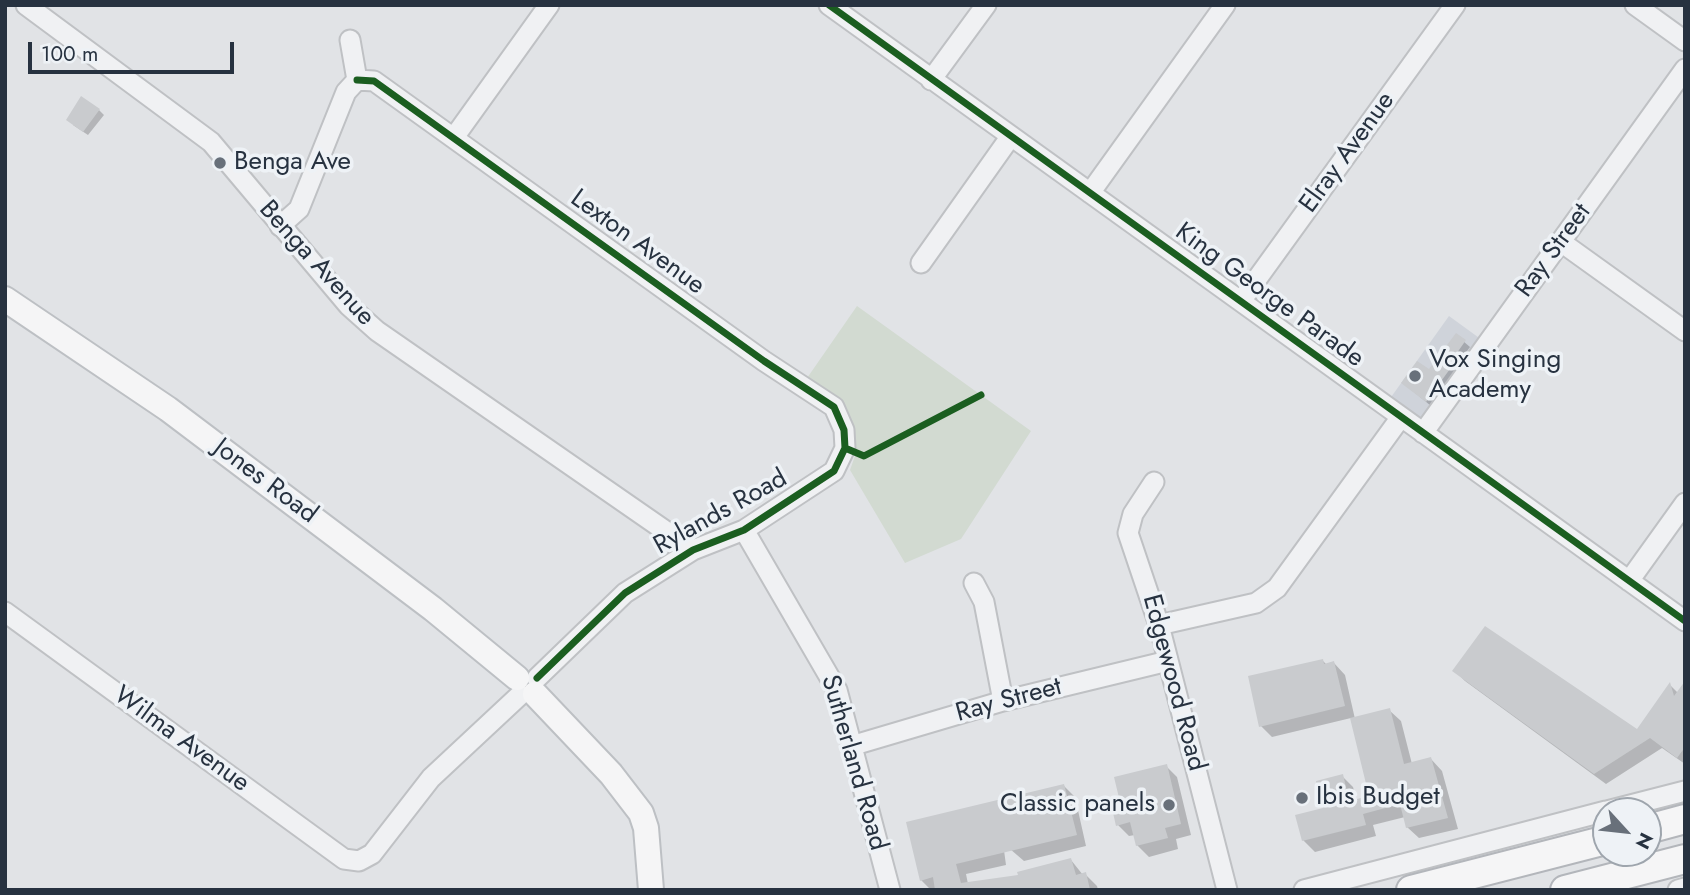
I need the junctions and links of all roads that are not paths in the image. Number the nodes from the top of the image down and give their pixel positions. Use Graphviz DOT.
graph roads {
  1 [pos="26,5"];
  2 [pos="549,5"];
  3 [pos="829,5"];
  4 [pos="986,5"];
  5 [pos="1225,5"];
  6 [pos="1455,5"];
  7 [pos="1635,5"];
  8 [pos="349,40"];
  9 [pos="1685,41"];
  10 [pos="1685,69"];
  11 [pos="357,79"];
  12 [pos="931,80"];
  13 [pos="454,136"];
  14 [pos="1011,136"];
  15 [pos="1090,193"];
  16 [pos="281,226"];
  17 [pos="1561,242"];
  18 [pos="921,263"];
  19 [pos="5,299"];
  20 [pos="1241,302"];
  21 [pos="1685,331"];
  22 [pos="1401,418"];
  23 [pos="1423,433"];
  24 [pos="834,471"];
  25 [pos="1154,482"];
  26 [pos="1685,503"];
  27 [pos="744,530"];
  28 [pos="694,550"];
  29 [pos="1629,581"];
  30 [pos="974,583"];
  31 [pos="5,612"];
  32 [pos="1685,621"];
  33 [pos="1159,625"];
  34 [pos="1168,661"];
  35 [pos="527,686"];
  36 [pos="1003,701"];
  37 [pos="851,746"];
  38 [pos="1685,791"];
  39 [pos="1662,797"];
  40 [pos="1592,815"];
  41 [pos="1685,819"];
  42 [pos="1662,825"];
  43 [pos="1592,843"];
  44 [pos="1685,859"];
  45 [pos="359,861"];
  46 [pos="1378,871"];
  47 [pos="1685,888"];
  48 [pos="651,890"];
  49 [pos="890,890"];
  50 [pos="1227,890"];
  51 [pos="1304,890"];
  52 [pos="1369,890"];
  53 [pos="1411,890"];
  54 [pos="1565,890"];
  55 [pos="1678,890"];
  1 -- 16 [label="street, Benga Avenue"];
  2 -- 13 [label="street"];
  3 -- 12 [label="street, King George Parade"];
  4 -- 12 [label="street"];
  5 -- 15 [label="street"];
  6 -- 20 [label="street, Elray Avenue"];
  7 -- 9 [label="street"];
  8 -- 11 [label="street"];
  10 -- 17 [label="street, Ray Street"];
  11 -- 13 [label="street, Lexton Avenue"];
  11 -- 16 [label="street"];
  12 -- 14 [label="street, King George Parade"];
  13 -- 24 [label="street, Lexton Avenue"];
  14 -- 15 [label="street, King George Parade"];
  14 -- 18 [label="street"];
  15 -- 20 [label="street, King George Parade"];
  16 -- 28 [label="street, Benga Avenue"];
  17 -- 21 [label="street"];
  17 -- 23 [label="street, Ray Street"];
  19 -- 35 [label="main road, Jones Road"];
  20 -- 22 [label="street, King George Parade"];
  22 -- 23 [label="street, King George Parade"];
  22 -- 33 [label="street"];
  23 -- 29 [label="street, King George Parade"];
  24 -- 27 [label="street, Rylands Road"];
  25 -- 33 [label="street, Edgewood Road"];
  26 -- 29 [label="street"];
  27 -- 28 [label="street, Rylands Road"];
  27 -- 37 [label="street, Sutherland Road"];
  28 -- 35 [label="street, Rylands Road"];
  29 -- 32 [label="street, King George Parade"];
  30 -- 36 [label="street"];
  31 -- 45 [label="street, Wilma Avenue"];
  33 -- 34 [label="street, Edgewood Road"];
  34 -- 36 [label="street, Ray Street"];
  34 -- 50 [label="street, Edgewood Road"];
  35 -- 45 [label="street, Rylands Road"];
  35 -- 48 [label="main road, Jones Road"];
  36 -- 37 [label="street, Ray Street"];
  37 -- 49 [label="street, Sutherland Road"];
  38 -- 39 [label="street"];
  40 -- 46 [label="street"];
  41 -- 42 [label="highway"];
  43 -- 53 [label="highway"];
  44 -- 54 [label="highway"];
  46 -- 51 [label="street"];
  46 -- 52 [label="street"];
  47 -- 55 [label="street"];
}
